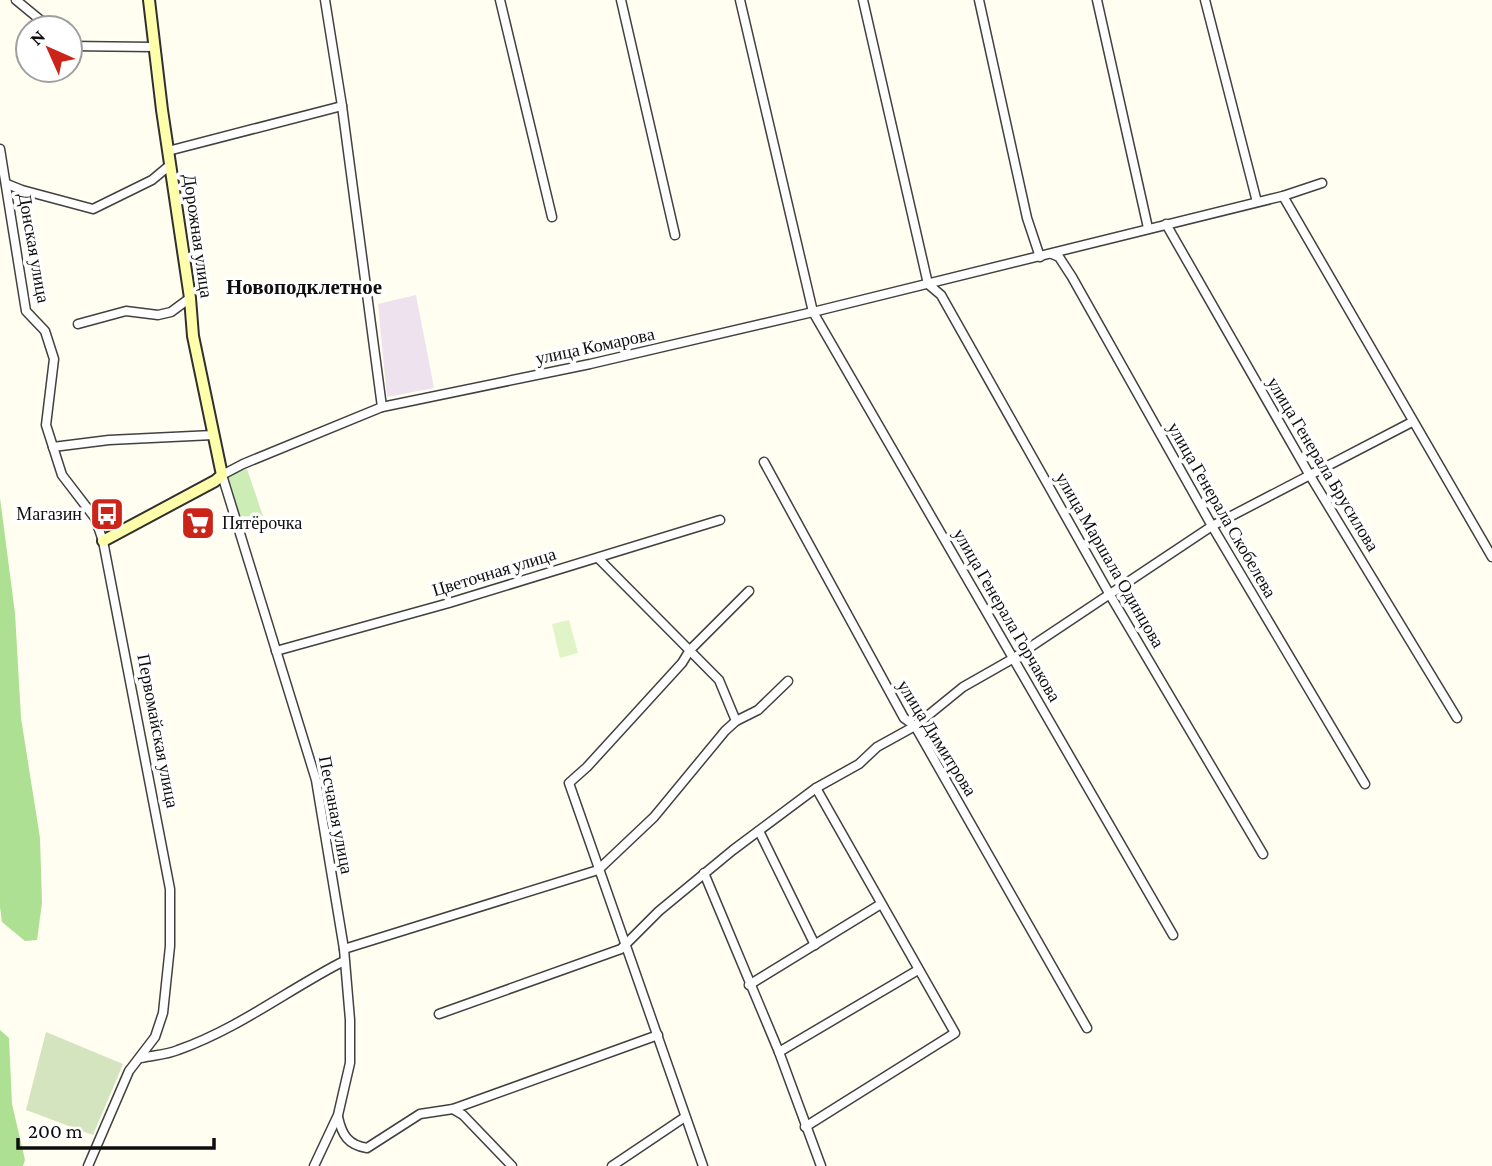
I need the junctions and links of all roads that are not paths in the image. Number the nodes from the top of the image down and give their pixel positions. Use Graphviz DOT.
graph roads {
  1 [pos="16,0"];
  2 [pos="149,0"];
  3 [pos="325,0"];
  4 [pos="500,0"];
  5 [pos="621,0"];
  6 [pos="740,0"];
  7 [pos="863,0"];
  8 [pos="979,0"];
  9 [pos="1097,0"];
  10 [pos="1205,0"];
  11 [pos="33,14"];
  12 [pos="84,46"];
  13 [pos="153,47"];
  14 [pos="342,106"];
  15 [pos="0,149"];
  16 [pos="168,151"];
  17 [pos="170,165"];
  18 [pos="1322,183"];
  19 [pos="7,184"];
  20 [pos="1283,195"];
  21 [pos="1257,202"];
  22 [pos="552,217"];
  23 [pos="1166,225"];
  24 [pos="1148,228"];
  25 [pos="675,235"];
  26 [pos="1052,254"];
  27 [pos="1040,257"];
  28 [pos="928,284"];
  29 [pos="190,298"];
  30 [pos="813,312"];
  31 [pos="78,324"];
  32 [pos="382,407"];
  33 [pos="1412,422"];
  34 [pos="213,435"];
  35 [pos="53,447"];
  36 [pos="764,462"];
  37 [pos="1309,474"];
  38 [pos="222,475"];
  39 [pos="720,520"];
  40 [pos="1212,526"];
  41 [pos="103,541"];
  42 [pos="1492,557"];
  43 [pos="598,558"];
  44 [pos="749,591"];
  45 [pos="1110,595"];
  46 [pos="690,650"];
  47 [pos="276,651"];
  48 [pos="1014,658"];
  49 [pos="788,681"];
  50 [pos="1457,718"];
  51 [pos="736,721"];
  52 [pos="915,726"];
  53 [pos="1365,784"];
  54 [pos="816,788"];
  55 [pos="759,831"];
  56 [pos="1262,854"];
  57 [pos="598,870"];
  58 [pos="704,873"];
  59 [pos="881,904"];
  60 [pos="1174,935"];
  61 [pos="626,945"];
  62 [pos="815,945"];
  63 [pos="344,949"];
  64 [pos="344,961"];
  65 [pos="918,970"];
  66 [pos="749,985"];
  67 [pos="439,1014"];
  68 [pos="1087,1028"];
  69 [pos="658,1035"];
  70 [pos="779,1052"];
  71 [pos="141,1058"];
  72 [pos="453,1109"];
  73 [pos="338,1115"];
  74 [pos="685,1117"];
  75 [pos="806,1127"];
  76 [pos="88,1166"];
  77 [pos="314,1166"];
  78 [pos="512,1166"];
  79 [pos="612,1166"];
  80 [pos="703,1166"];
  81 [pos="821,1166"];
  1 -- 11 [label="street"];
  2 -- 13 [label="street, Дорожная улица"];
  3 -- 14 [label="street"];
  4 -- 22 [label="street"];
  5 -- 25 [label="street"];
  6 -- 30 [label="street"];
  7 -- 28 [label="street"];
  8 -- 27 [label="street"];
  9 -- 24 [label="street"];
  10 -- 21 [label="street"];
  12 -- 13 [label="street"];
  13 -- 16 [label="street, Дорожная улица"];
  14 -- 16 [label="street"];
  14 -- 32 [label="street"];
  15 -- 19 [label="street, Донская улица"];
  16 -- 17 [label="street, Дорожная улица"];
  17 -- 19 [label="street"];
  17 -- 29 [label="street, Дорожная улица"];
  18 -- 20 [label="street, улица Комарова"];
  19 -- 35 [label="street, Донская улица"];
  20 -- 21 [label="street, улица Комарова"];
  20 -- 33 [label="street"];
  21 -- 23 [label="street, улица Комарова"];
  23 -- 24 [label="street, улица Комарова"];
  23 -- 37 [label="street, улица Генерала Брусилова"];
  24 -- 26 [label="street, улица Комарова"];
  26 -- 27 [label="street, улица Комарова"];
  26 -- 40 [label="street, улица Генерала Скобелева"];
  27 -- 28 [label="street, улица Комарова"];
  28 -- 30 [label="street, улица Комарова"];
  28 -- 45 [label="street, улица Маршала Одинцова"];
  29 -- 31 [label="street"];
  29 -- 34 [label="street, Дорожная улица"];
  30 -- 32 [label="street, улица Комарова"];
  30 -- 48 [label="street, улица Генерала Горчакова"];
  32 -- 38 [label="street, улица Комарова"];
  33 -- 37 [label="street"];
  33 -- 42 [label="street"];
  34 -- 35 [label="street"];
  34 -- 38 [label="street, Дорожная улица"];
  35 -- 41 [label="street, Донская улица"];
  36 -- 52 [label="street, улица Димитрова"];
  37 -- 40 [label="street"];
  37 -- 50 [label="street, улица Генерала Брусилова"];
  38 -- 41 [label="street"];
  38 -- 47 [label="street, Песчаная улица"];
  39 -- 43 [label="street, Цветочная улица"];
  40 -- 45 [label="street"];
  40 -- 53 [label="street, улица Генерала Скобелева"];
  41 -- 71 [label="street, Первомайская улица"];
  43 -- 46 [label="street"];
  43 -- 47 [label="street, Цветочная улица"];
  44 -- 46 [label="street"];
  45 -- 48 [label="street"];
  45 -- 56 [label="street, улица Маршала Одинцова"];
  46 -- 51 [label="street"];
  46 -- 57 [label="street"];
  47 -- 63 [label="street, Песчаная улица"];
  48 -- 52 [label="street"];
  48 -- 60 [label="street, улица Генерала Горчакова"];
  49 -- 51 [label="street"];
  51 -- 57 [label="street"];
  52 -- 54 [label="street"];
  52 -- 68 [label="street, улица Димитрова"];
  54 -- 55 [label="street"];
  54 -- 59 [label="street"];
  55 -- 58 [label="street"];
  55 -- 62 [label="street"];
  57 -- 61 [label="street"];
  57 -- 63 [label="street"];
  58 -- 61 [label="street"];
  58 -- 66 [label="street"];
  59 -- 62 [label="street"];
  59 -- 65 [label="street"];
  61 -- 67 [label="street"];
  61 -- 69 [label="street"];
  62 -- 66 [label="street"];
  63 -- 64 [label="street, Песчаная улица"];
  64 -- 71 [label="street"];
  64 -- 73 [label="street, Песчаная улица"];
  65 -- 70 [label="street"];
  65 -- 75 [label="street"];
  66 -- 70 [label="street"];
  69 -- 72 [label="street"];
  69 -- 74 [label="street"];
  70 -- 75 [label="street"];
  71 -- 76 [label="street, Первомайская улица"];
  72 -- 73 [label="street"];
  72 -- 78 [label="street"];
  73 -- 77 [label="street, Песчаная улица"];
  74 -- 79 [label="street"];
  74 -- 80 [label="street"];
  75 -- 81 [label="street"];
}
